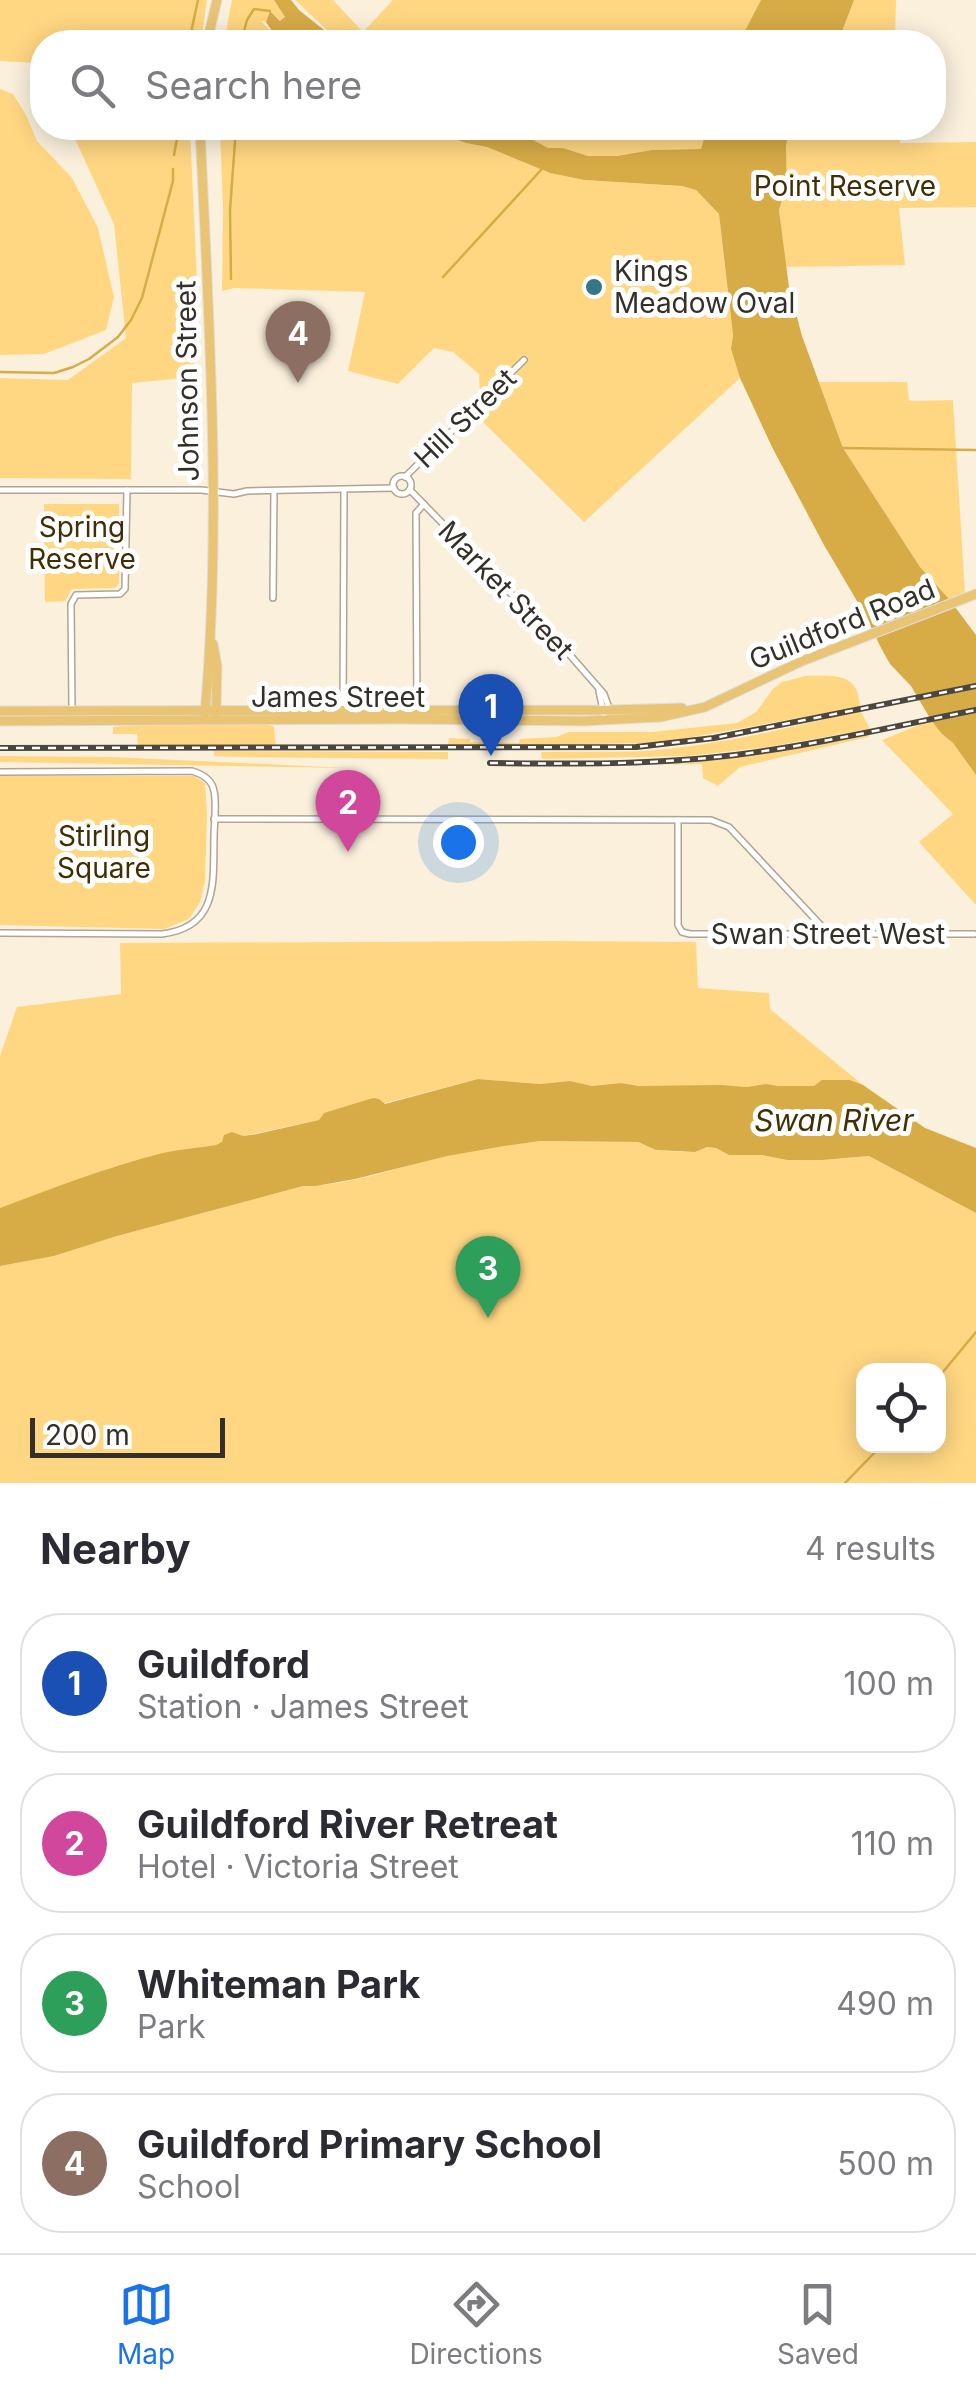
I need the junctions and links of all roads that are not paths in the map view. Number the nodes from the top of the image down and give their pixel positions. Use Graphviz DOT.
graph roads {
  1 [pos="217,0"];
  2 [pos="210,30"];
  3 [pos="201,140"];
  4 [pos="524,360"];
  5 [pos="406,476"];
  6 [pos="394,488"];
  7 [pos="0,490"];
  8 [pos="127,490"];
  9 [pos="274,490"];
  10 [pos="344,490"];
  11 [pos="410,490"];
  12 [pos="212,491"];
  13 [pos="424,504"];
  14 [pos="976,594"];
  15 [pos="274,598"];
  16 [pos="726,698"];
  17 [pos="417,710"];
  18 [pos="528,710"];
  19 [pos="0,711"];
  20 [pos="342,715"];
  21 [pos="608,715"];
  22 [pos="72,716"];
  23 [pos="210,716"];
  24 [pos="429,719"];
  25 [pos="570,720"];
  26 [pos="0,721"];
  27 [pos="0,772"];
  28 [pos="214,819"];
  29 [pos="678,820"];
  30 [pos="0,933"];
  31 [pos="828,934"];
  32 [pos="974,934"];
  1 -- 2 [label="highway"];
  3 -- 12 [label="highway, Johnson Street"];
  4 -- 5 [label="street, Hill Street"];
  5 -- 6 [label="street"];
  5 -- 11 [label="street"];
  6 -- 10 [label="street"];
  6 -- 11 [label="street"];
  7 -- 8 [label="street"];
  8 -- 12 [label="street"];
  8 -- 22 [label="street"];
  9 -- 10 [label="street"];
  9 -- 12 [label="street"];
  9 -- 15 [label="street"];
  10 -- 20 [label="street"];
  11 -- 13 [label="street, Market Street"];
  12 -- 23 [label="highway, Johnson Street"];
  13 -- 17 [label="street"];
  13 -- 21 [label="street, Market Street"];
  14 -- 16 [label="highway, Guildford Road"];
  16 -- 21 [label="highway, James Street"];
  17 -- 18 [label="highway, James Street"];
  17 -- 20 [label="highway, James Street"];
  17 -- 24 [label="street"];
  18 -- 21 [label="highway, James Street"];
  18 -- 25 [label="highway"];
  19 -- 22 [label="highway, James Street"];
  20 -- 23 [label="highway, James Street"];
  20 -- 24 [label="highway, James Street"];
  21 -- 25 [label="highway, James Street"];
  22 -- 23 [label="highway, James Street"];
  22 -- 26 [label="highway, James Street"];
  24 -- 25 [label="highway, James Street"];
  27 -- 28 [label="street"];
  28 -- 29 [label="street"];
  28 -- 30 [label="street"];
  29 -- 31 [label="street"];
  29 -- 31 [label="street, Swan Street West"];
  31 -- 32 [label="street, Swan Street West"];
}
